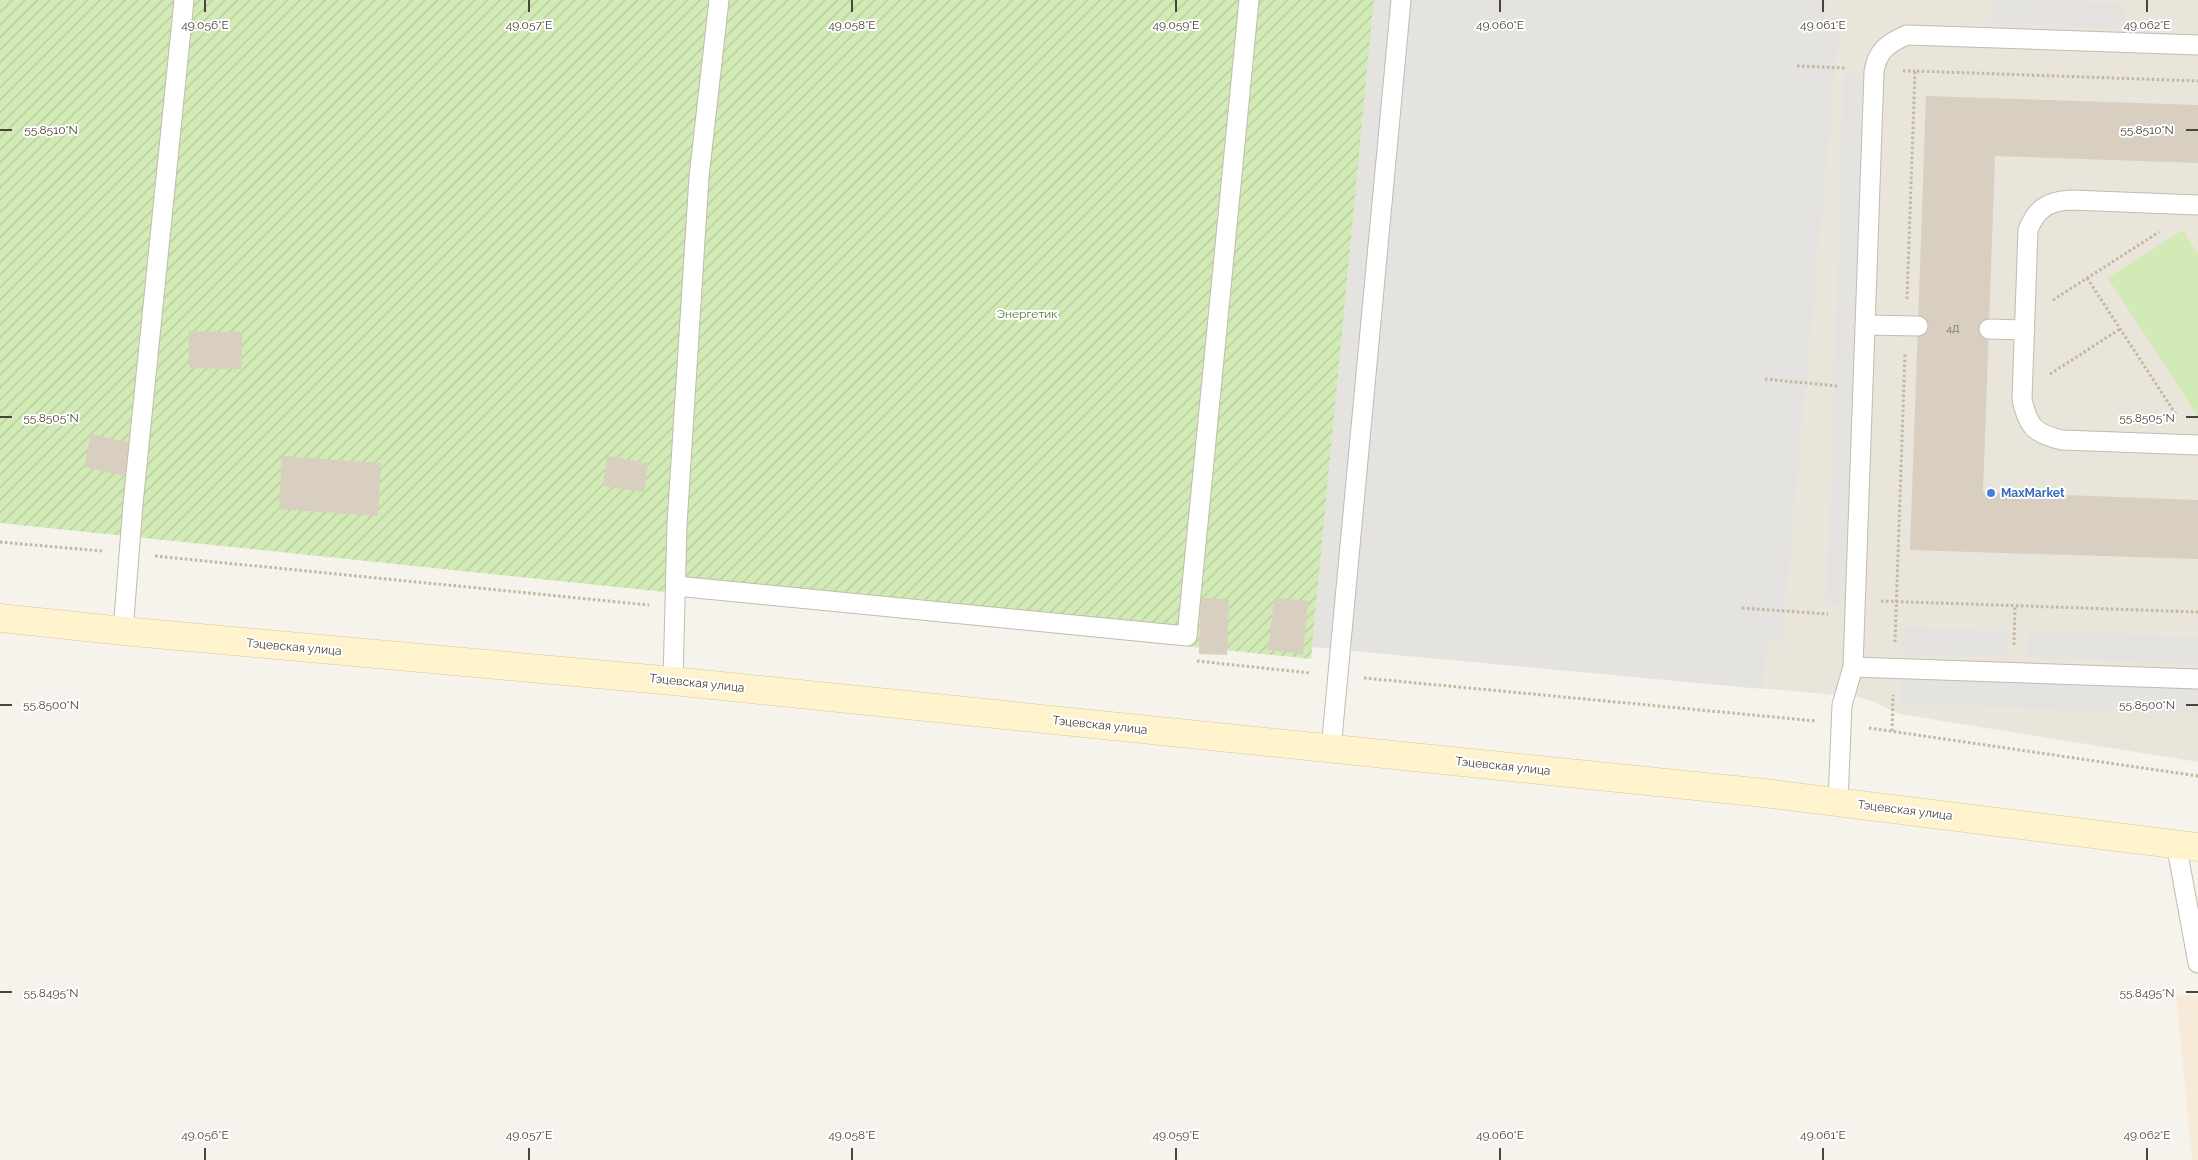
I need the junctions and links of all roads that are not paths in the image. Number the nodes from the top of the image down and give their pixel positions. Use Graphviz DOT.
graph roads {
  1 [pos="184,0"];
  2 [pos="718,0"];
  3 [pos="1249,0"];
  4 [pos="1401,0"];
  5 [pos="2198,45"];
  6 [pos="2198,205"];
  7 [pos="2025,324"];
  8 [pos="1865,325"];
  9 [pos="1912,326"];
  10 [pos="1989,329"];
  11 [pos="2194,445"];
  12 [pos="676,586"];
  13 [pos="0,618"];
  14 [pos="123,631"];
  15 [pos="1854,667"];
  16 [pos="2198,679"];
  17 [pos="674,681"];
  18 [pos="1331,749"];
  19 [pos="1838,802"];
  20 [pos="2187,845"];
  21 [pos="2198,963"];
  1 -- 14 [label="lane"];
  2 -- 12 [label="lane"];
  3 -- 12 [label="lane"];
  4 -- 18 [label="lane"];
  5 -- 8 [label="lane"];
  6 -- 7 [label="lane"];
  7 -- 10 [label="lane"];
  7 -- 11 [label="lane"];
  8 -- 9 [label="lane"];
  8 -- 15 [label="lane"];
  12 -- 17 [label="lane"];
  13 -- 14 [label="main road, Тэцевская улица"];
  14 -- 17 [label="main road, Тэцевская улица"];
  15 -- 16 [label="lane"];
  15 -- 19 [label="lane"];
  17 -- 18 [label="main road, Тэцевская улица"];
  18 -- 19 [label="main road, Тэцевская улица"];
  19 -- 20 [label="main road, Тэцевская улица"];
  20 -- 21 [label="lane"];
}
